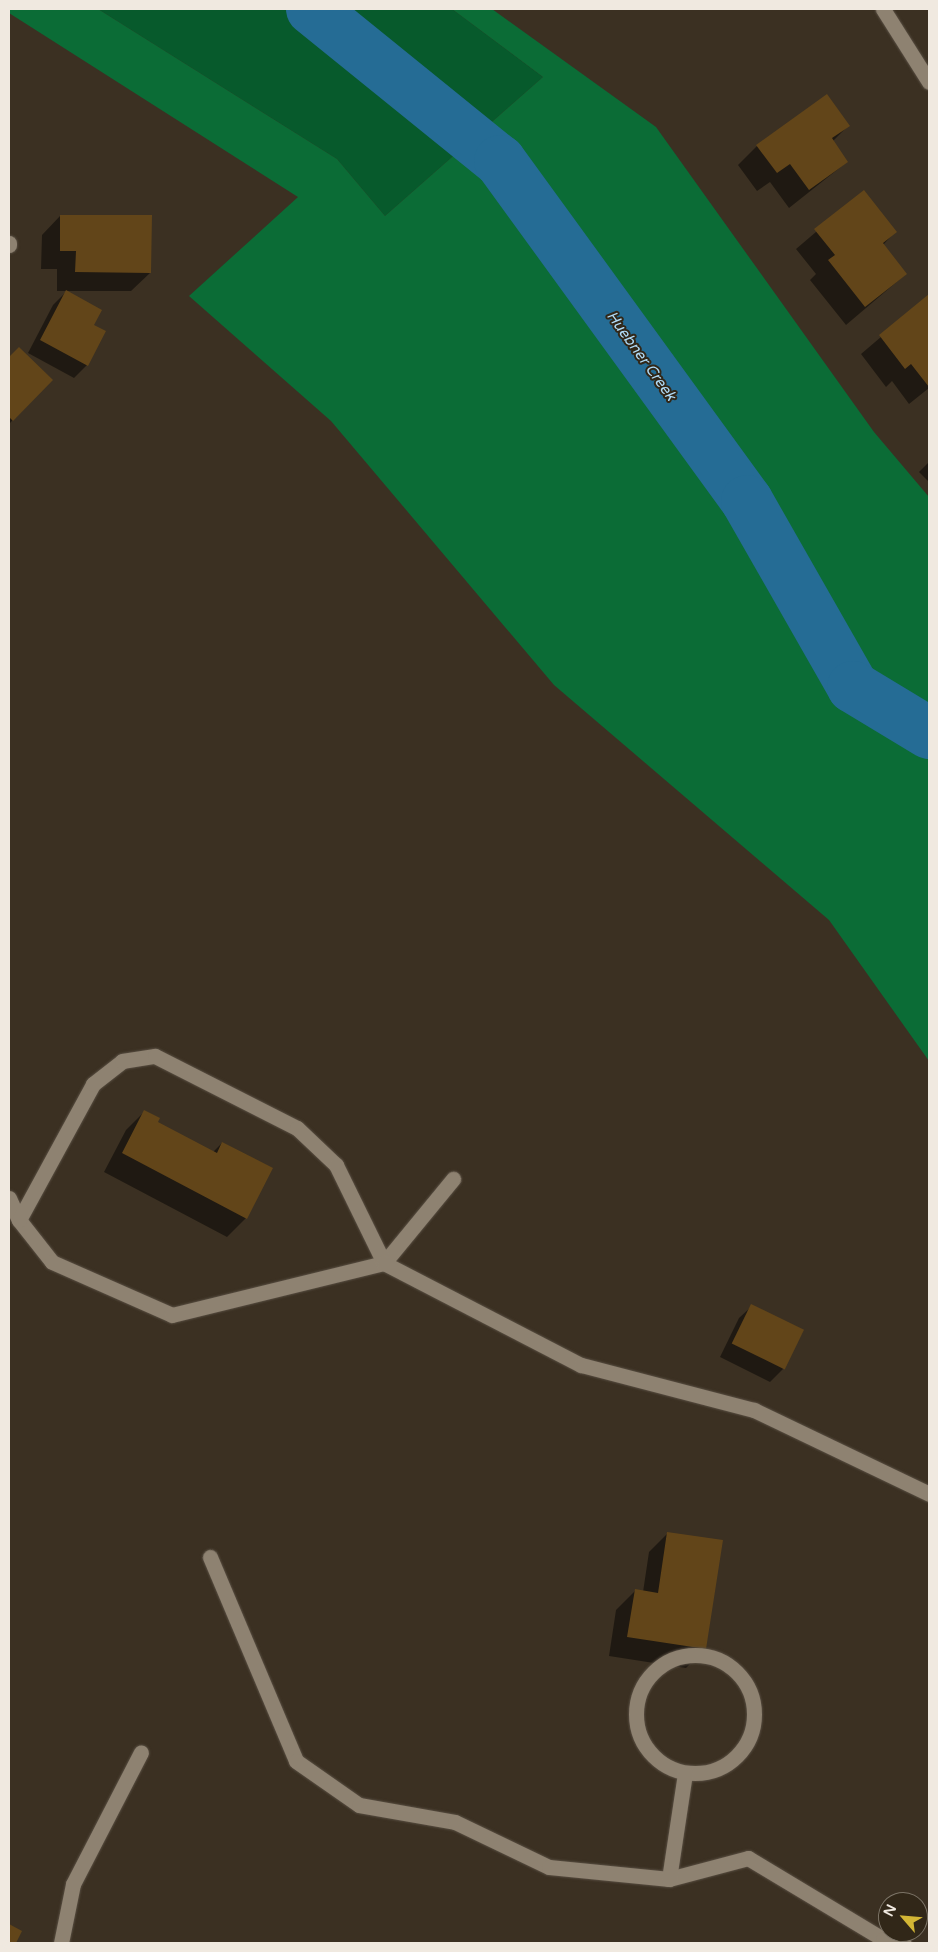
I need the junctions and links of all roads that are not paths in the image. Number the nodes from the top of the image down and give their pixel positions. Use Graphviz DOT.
graph roads {
  1 [pos="884,9"];
  2 [pos="929,82"];
  3 [pos="453,1180"];
  4 [pos="9,1198"];
  5 [pos="18,1220"];
  6 [pos="384,1263"];
  7 [pos="929,1494"];
  8 [pos="210,1557"];
  9 [pos="141,1752"];
  10 [pos="685,1773"];
  11 [pos="669,1879"];
  12 [pos="61,1943"];
  13 [pos="904,1943"];
  1 -- 2 [label="street"];
  3 -- 6 [label="street"];
  4 -- 5 [label="street"];
  5 -- 6 [label="street"];
  5 -- 6 [label="street"];
  6 -- 7 [label="street"];
  8 -- 11 [label="street"];
  9 -- 12 [label="street"];
  10 -- 10 [label="street"];
  10 -- 11 [label="street"];
  11 -- 13 [label="street"];
}
